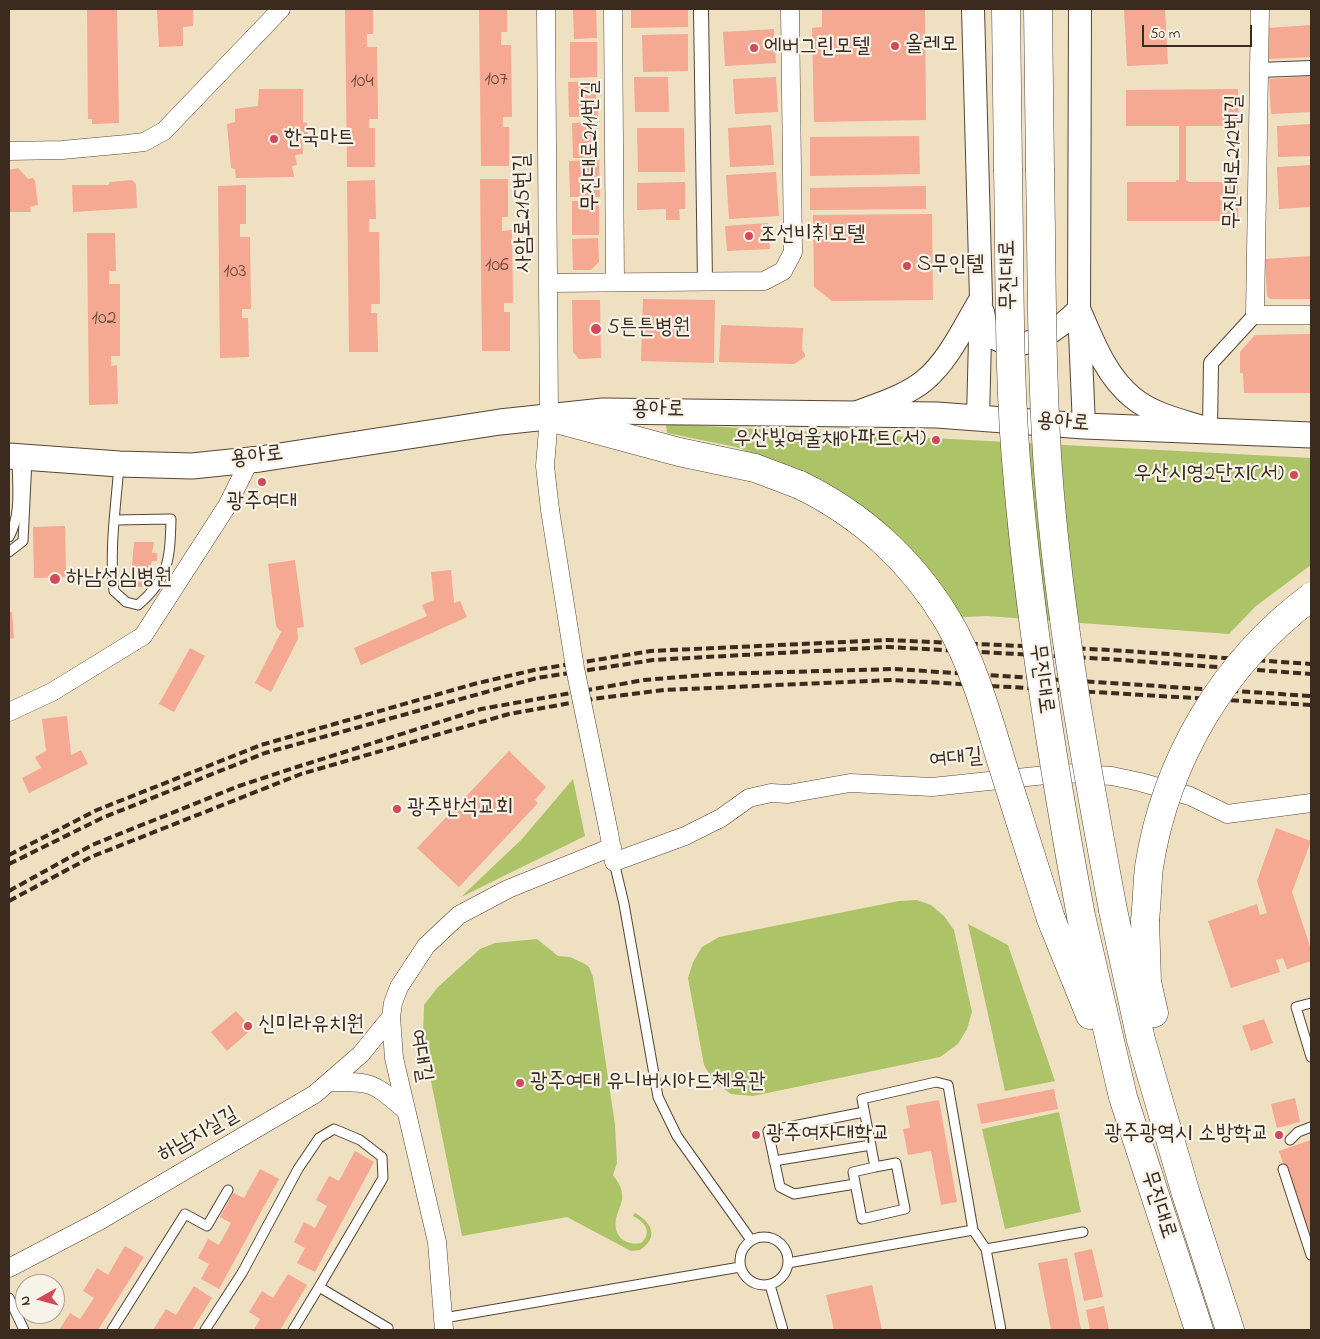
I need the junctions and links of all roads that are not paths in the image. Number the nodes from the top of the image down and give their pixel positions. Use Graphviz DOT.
graph roads {
  1 [pos="281,9"];
  2 [pos="546,9"];
  3 [pos="613,9"];
  4 [pos="701,9"];
  5 [pos="790,9"];
  6 [pos="973,9"];
  7 [pos="1006,9"];
  8 [pos="1038,9"];
  9 [pos="1080,9"];
  10 [pos="1260,9"];
  11 [pos="1311,68"];
  12 [pos="1259,70"];
  13 [pos="9,151"];
  14 [pos="615,282"];
  15 [pos="705,282"];
  16 [pos="549,283"];
  17 [pos="981,299"];
  18 [pos="1079,309"];
  19 [pos="1311,314"];
  20 [pos="1255,315"];
  21 [pos="852,414"];
  22 [pos="549,417"];
  23 [pos="978,418"];
  24 [pos="1084,426"];
  25 [pos="1210,430"];
  26 [pos="1311,435"];
  27 [pos="17,457"];
  28 [pos="250,460"];
  29 [pos="118,464"];
  30 [pos="115,520"];
  31 [pos="9,537"];
  32 [pos="9,552"];
  33 [pos="1311,597"];
  34 [pos="9,712"];
  35 [pos="1311,803"];
  36 [pos="612,847"];
  37 [pos="1311,1003"];
  38 [pos="390,1017"];
  39 [pos="1311,1057"];
  40 [pos="330,1082"];
  41 [pos="1123,1097"];
  42 [pos="406,1110"];
  43 [pos="864,1112"];
  44 [pos="1311,1127"];
  45 [pos="1290,1140"];
  46 [pos="871,1145"];
  47 [pos="774,1160"];
  48 [pos="875,1167"];
  49 [pos="1283,1169"];
  50 [pos="855,1184"];
  51 [pos="228,1190"];
  52 [pos="1186,1194"];
  53 [pos="973,1230"];
  54 [pos="1083,1232"];
  55 [pos="751,1240"];
  56 [pos="986,1248"];
  57 [pos="1311,1255"];
  58 [pos="788,1263"];
  59 [pos="740,1267"];
  60 [pos="9,1268"];
  61 [pos="770,1285"];
  62 [pos="319,1287"];
  63 [pos="9,1298"];
  64 [pos="444,1324"];
  65 [pos="24,1330"];
  66 [pos="112,1330"];
  67 [pos="205,1330"];
  68 [pos="293,1330"];
  69 [pos="387,1330"];
  70 [pos="783,1330"];
  71 [pos="1001,1330"];
  72 [pos="1199,1330"];
  73 [pos="1230,1330"];
  1 -- 13 [label="street"];
  2 -- 16 [label="street, 사암로215번길"];
  3 -- 14 [label="street, 무진대로211번길"];
  4 -- 15 [label="street"];
  5 -- 15 [label="street"];
  6 -- 17 [label="street, 무진대로"];
  7 -- 41 [label="highway, 무진대로, bridge"];
  8 -- 52 [label="highway, 무진대로, bridge"];
  9 -- 18 [label="street"];
  10 -- 12 [label="street, 무진대로212번길"];
  11 -- 12 [label="street"];
  12 -- 20 [label="street, 무진대로212번길"];
  14 -- 15 [label="street"];
  14 -- 16 [label="street"];
  16 -- 22 [label="street, 사암로215번길"];
  17 -- 18 [label="street"];
  17 -- 21 [label="street"];
  17 -- 23 [label="street, 무진대로"];
  18 -- 24 [label="street"];
  18 -- 25 [label="street"];
  19 -- 20 [label="street"];
  20 -- 25 [label="street"];
  21 -- 22 [label="main road, 용아로"];
  21 -- 23 [label="main road, 용아로"];
  22 -- 28 [label="main road, 용아로"];
  22 -- 36 [label="street, 사암로215번길, bridge"];
  22 -- 41 [label="highway, bridge"];
  23 -- 24 [label="main road, 용아로"];
  24 -- 25 [label="main road, 용아로"];
  25 -- 26 [label="main road, 용아로"];
  27 -- 29 [label="main road, 용아로"];
  27 -- 31 [label="lane"];
  27 -- 32 [label="lane"];
  28 -- 29 [label="main road, 용아로"];
  28 -- 34 [label="street"];
  29 -- 30 [label="lane"];
  30 -- 30 [label="lane"];
  33 -- 52 [label="highway, bridge"];
  35 -- 36 [label="street, 여대길"];
  36 -- 38 [label="street, 여대길"];
  36 -- 55 [label="lane"];
  37 -- 39 [label="lane"];
  38 -- 40 [label="street, 하남지실길"];
  38 -- 42 [label="street, 여대길"];
  40 -- 42 [label="street"];
  40 -- 60 [label="street, 하남지실길"];
  41 -- 72 [label="highway, 무진대로"];
  42 -- 64 [label="street, 여대길"];
  43 -- 46 [label="lane"];
  43 -- 47 [label="lane"];
  43 -- 53 [label="lane"];
  44 -- 45 [label="lane"];
  46 -- 47 [label="lane"];
  46 -- 48 [label="lane"];
  47 -- 50 [label="lane"];
  48 -- 50 [label="lane"];
  48 -- 50 [label="lane"];
  49 -- 57 [label="lane"];
  51 -- 66 [label="lane"];
  52 -- 73 [label="highway, 무진대로"];
  53 -- 56 [label="lane"];
  53 -- 58 [label="lane"];
  54 -- 56 [label="lane"];
  55 -- 58 [label="lane"];
  55 -- 59 [label="lane"];
  56 -- 71 [label="lane"];
  58 -- 61 [label="lane"];
  59 -- 61 [label="lane"];
  59 -- 64 [label="lane"];
  61 -- 70 [label="lane"];
  62 -- 67 [label="lane"];
  62 -- 68 [label="lane"];
  62 -- 69 [label="lane"];
  63 -- 65 [label="lane"];
}
